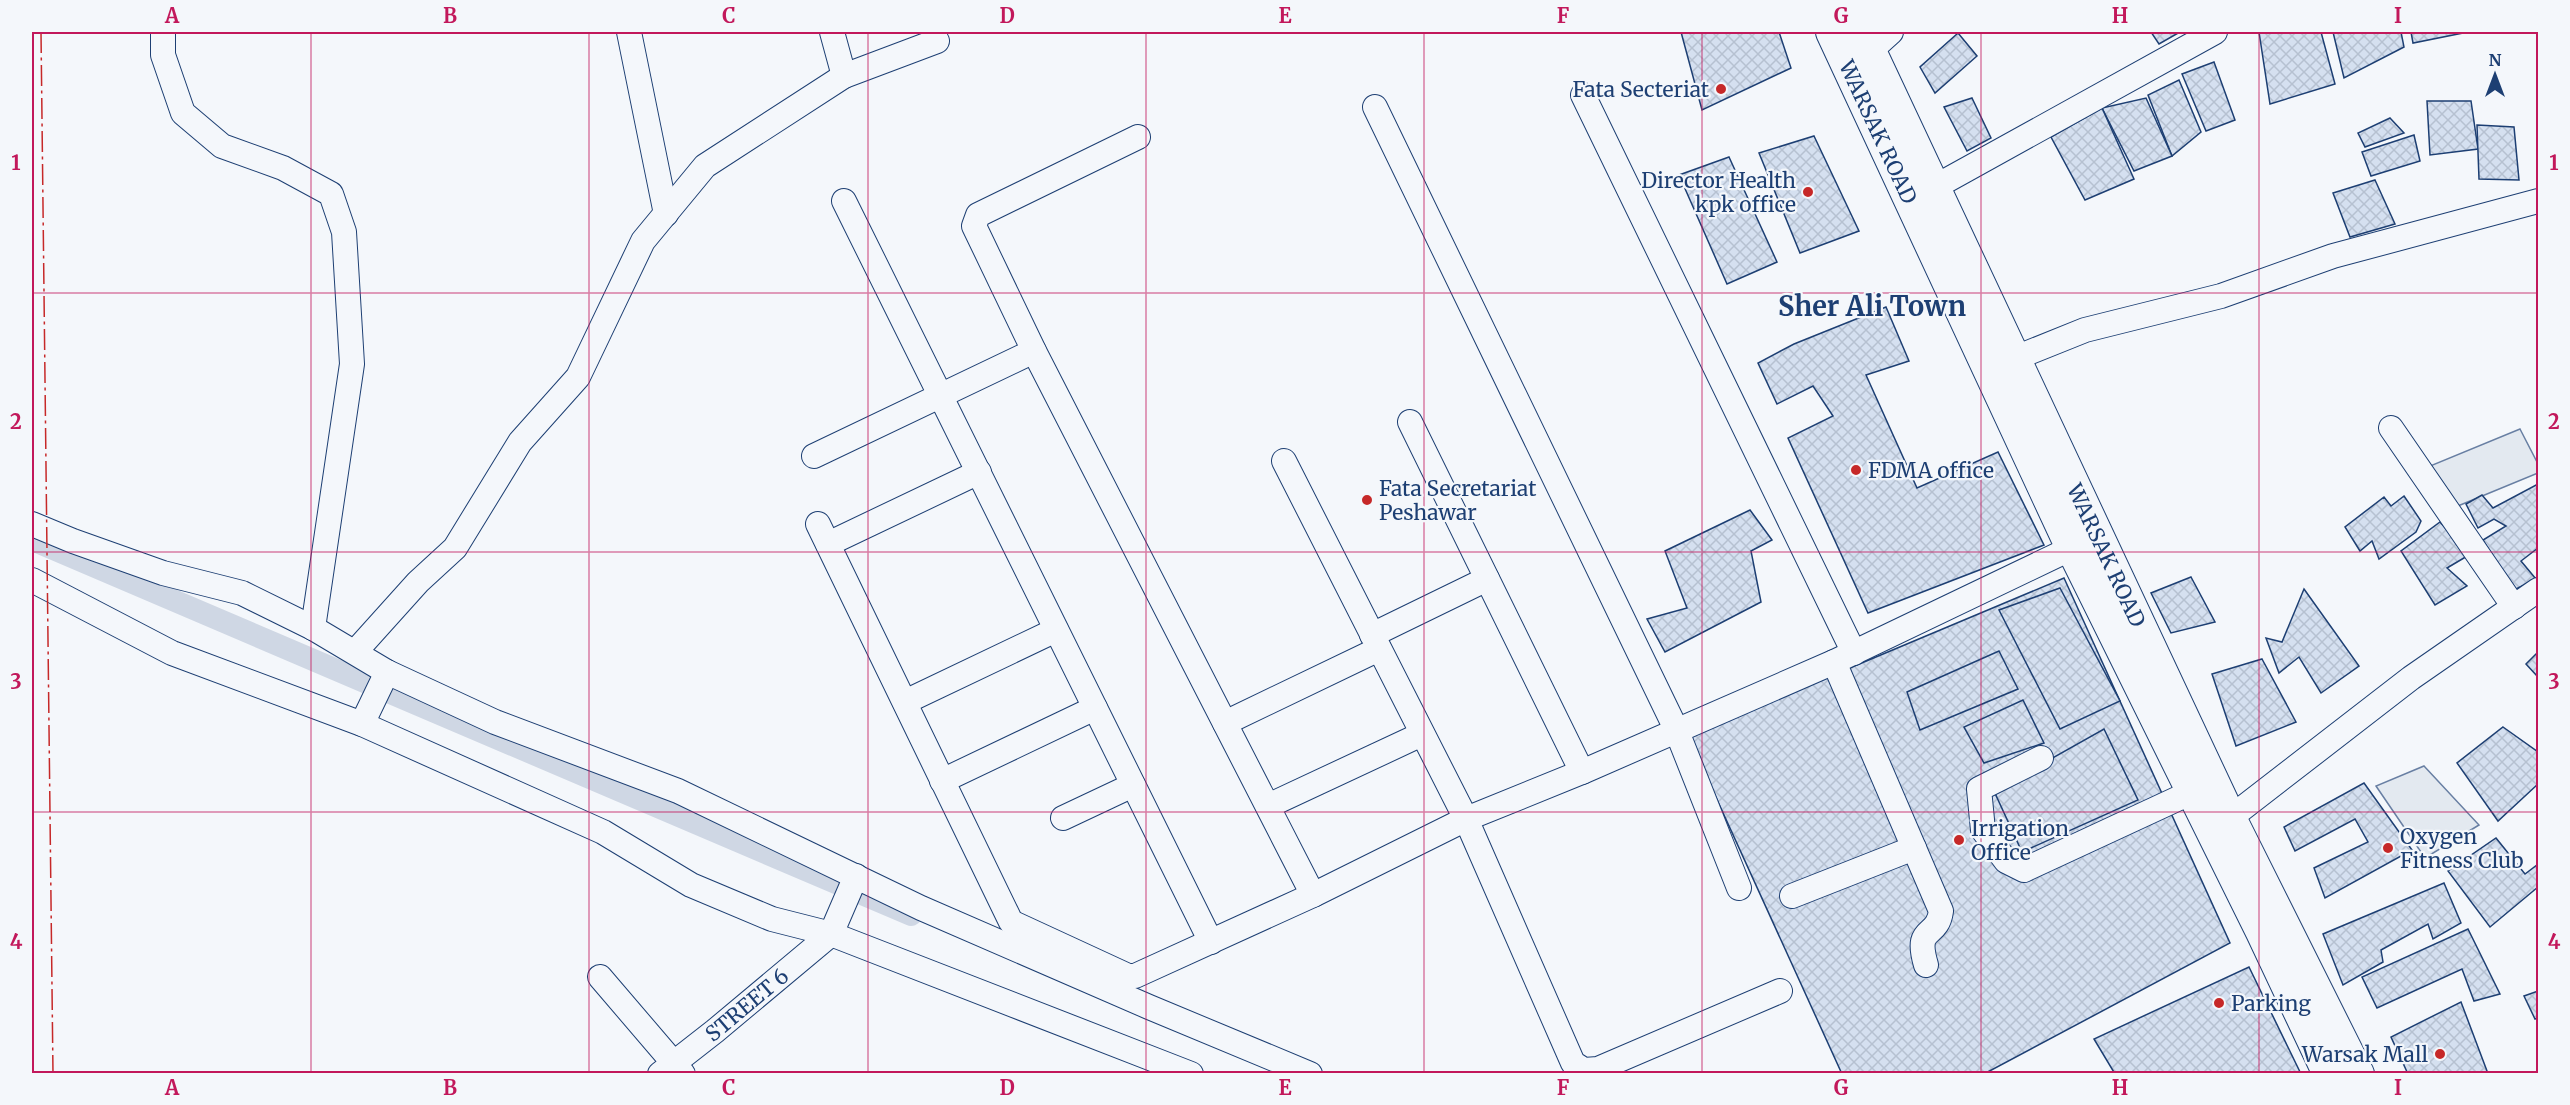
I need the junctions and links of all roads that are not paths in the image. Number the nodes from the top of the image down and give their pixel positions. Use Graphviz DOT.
graph roads {
  1 [pos="163,32"];
  2 [pos="629,32"];
  3 [pos="832,32"];
  4 [pos="1832,32"];
  5 [pos="2215,32"];
  6 [pos="1874,38"];
  7 [pos="937,41"];
  8 [pos="844,76"];
  9 [pos="1583,95"];
  10 [pos="1375,107"];
  11 [pos="1138,138"];
  12 [pos="1933,188"];
  13 [pos="844,201"];
  14 [pos="2538,201"];
  15 [pos="666,214"];
  16 [pos="1034,351"];
  17 [pos="2013,359"];
  18 [pos="940,396"];
  19 [pos="1410,422"];
  20 [pos="2391,428"];
  21 [pos="814,456"];
  22 [pos="1284,461"];
  23 [pos="979,472"];
  24 [pos="32,524"];
  25 [pos="2085,542"];
  26 [pos="1487,579"];
  27 [pos="32,580"];
  28 [pos="2538,590"];
  29 [pos="2514,607"];
  30 [pos="313,628"];
  31 [pos="1056,630"];
  32 [pos="1376,642"];
  33 [pos="355,652"];
  34 [pos="1844,658"];
  35 [pos="387,672"];
  36 [pos="905,702"];
  37 [pos="1095,708"];
  38 [pos="1225,723"];
  39 [pos="362,724"];
  40 [pos="1676,729"];
  41 [pos="1422,734"];
  42 [pos="2041,758"];
  43 [pos="1582,772"];
  44 [pos="942,781"];
  45 [pos="1133,785"];
  46 [pos="2192,792"];
  47 [pos="1268,806"];
  48 [pos="1063,818"];
  49 [pos="1466,819"];
  50 [pos="2220,824"];
  51 [pos="1914,848"];
  52 [pos="855,877"];
  53 [pos="1739,888"];
  54 [pos="1313,895"];
  55 [pos="1792,896"];
  56 [pos="832,933"];
  57 [pos="1211,942"];
  58 [pos="1926,965"];
  59 [pos="600,977"];
  60 [pos="1780,991"];
  61 [pos="1145,1065"];
  62 [pos="672,1071"];
  63 [pos="1191,1074"];
  64 [pos="1310,1074"];
  65 [pos="2329,1074"];
  66 [pos="2358,1074"];
  1 -- 30 [label="street"];
  2 -- 15 [label="street"];
  3 -- 8 [label="street"];
  4 -- 25 [label="main road, WARSAK ROAD"];
  5 -- 12 [label="street"];
  6 -- 12 [label="main road, WARSAK ROAD"];
  7 -- 8 [label="street"];
  8 -- 15 [label="street"];
  9 -- 34 [label="street"];
  10 -- 40 [label="street"];
  11 -- 16 [label="street"];
  12 -- 17 [label="main road, WARSAK ROAD"];
  13 -- 18 [label="street"];
  14 -- 17 [label="street"];
  15 -- 33 [label="street"];
  16 -- 18 [label="street"];
  16 -- 38 [label="street"];
  17 -- 25 [label="main road, WARSAK ROAD"];
  18 -- 21 [label="street"];
  18 -- 23 [label="street"];
  19 -- 26 [label="street"];
  20 -- 29 [label="street"];
  22 -- 32 [label="street"];
  23 -- 31 [label="street"];
  23 -- 36 [label="street"];
  24 -- 30 [label="street"];
  25 -- 34 [label="street"];
  25 -- 46 [label="main road, WARSAK ROAD"];
  25 -- 50 [label="main road, WARSAK ROAD"];
  26 -- 32 [label="street"];
  26 -- 43 [label="street"];
  27 -- 39 [label="street"];
  28 -- 29 [label="street"];
  29 -- 50 [label="street"];
  30 -- 33 [label="street"];
  31 -- 36 [label="street"];
  31 -- 37 [label="street"];
  32 -- 38 [label="street"];
  32 -- 41 [label="street"];
  33 -- 35 [label="street"];
  34 -- 40 [label="street"];
  34 -- 51 [label="street"];
  35 -- 39 [label="street"];
  35 -- 52 [label="street"];
  36 -- 44 [label="street"];
  37 -- 44 [label="street"];
  37 -- 45 [label="street"];
  38 -- 47 [label="street"];
  39 -- 56 [label="street"];
  40 -- 43 [label="street"];
  40 -- 53 [label="street"];
  41 -- 47 [label="street"];
  41 -- 49 [label="street"];
  42 -- 46 [label="street"];
  43 -- 49 [label="street"];
  44 -- 57 [label="street"];
  45 -- 48 [label="street"];
  45 -- 57 [label="street"];
  46 -- 50 [label="main road, WARSAK ROAD"];
  47 -- 54 [label="street"];
  49 -- 54 [label="street"];
  49 -- 60 [label="street"];
  50 -- 65 [label="main road, WARSAK ROAD"];
  50 -- 66 [label="main road, WARSAK ROAD"];
  51 -- 55 [label="street"];
  51 -- 58 [label="street"];
  52 -- 56 [label="street"];
  52 -- 64 [label="street"];
  54 -- 57 [label="street"];
  56 -- 61 [label="street"];
  56 -- 62 [label="street, STREET 6"];
  59 -- 62 [label="street"];
  61 -- 63 [label="street"];
}
